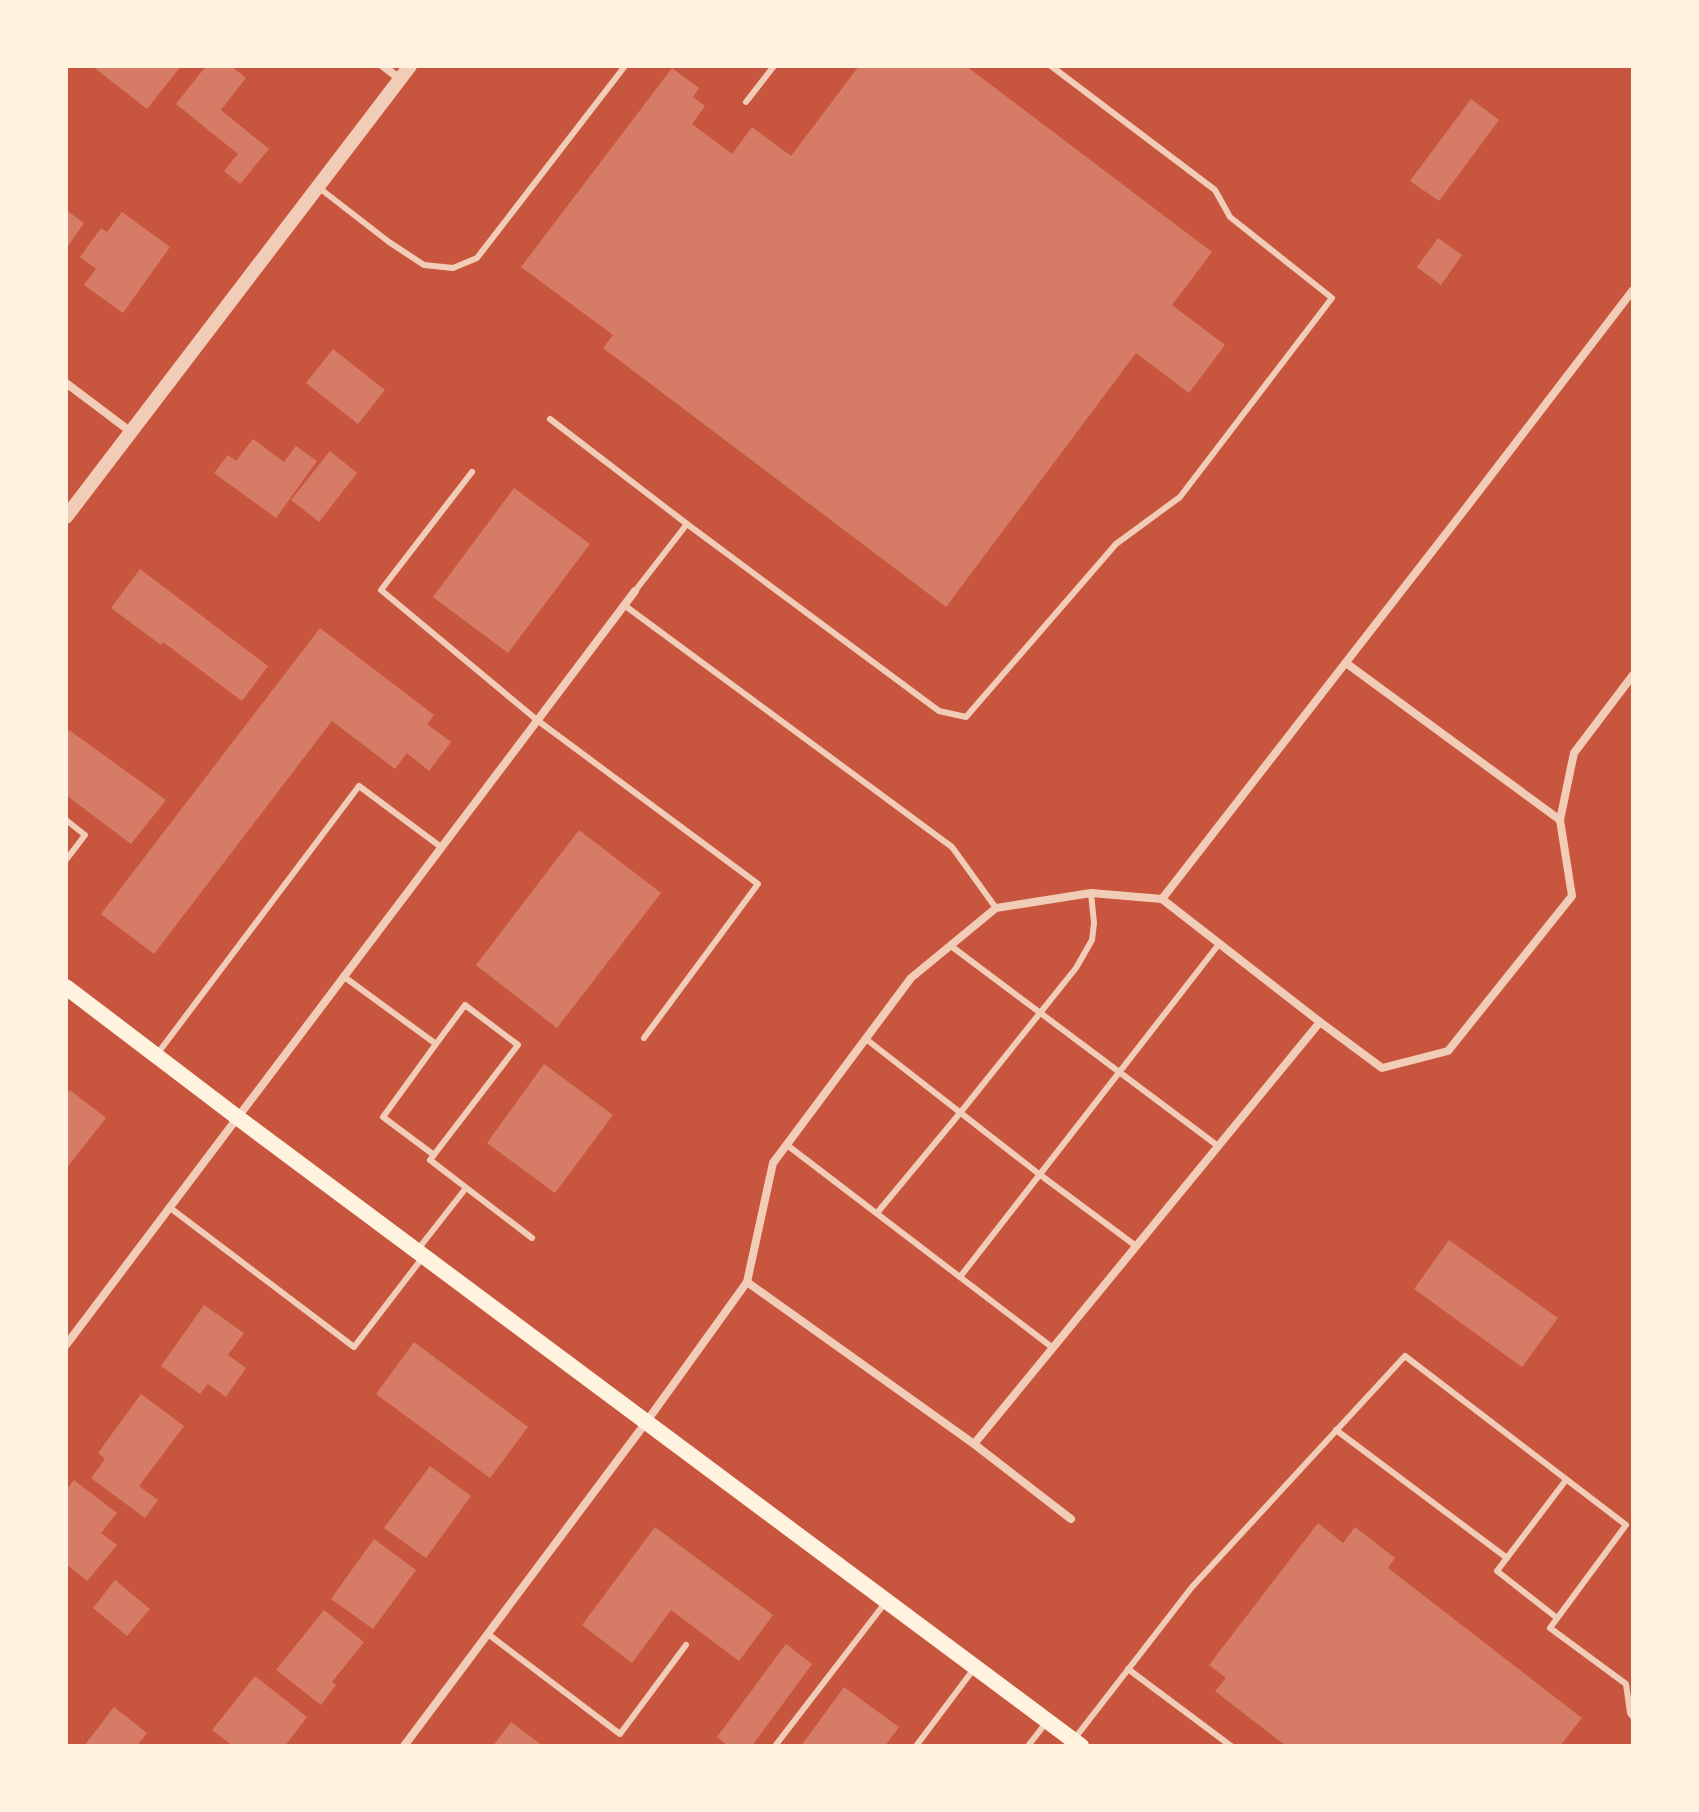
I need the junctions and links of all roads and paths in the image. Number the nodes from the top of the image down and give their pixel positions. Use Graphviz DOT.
graph roads {
  1 [pos="383,66"];
  2 [pos="410,66"];
  3 [pos="625,66"];
  4 [pos="774,66"];
  5 [pos="1051,66"];
  6 [pos="400,79"];
  7 [pos="746,102"];
  8 [pos="318,187"];
  9 [pos="1633,290"];
  10 [pos="66,383"];
  11 [pos="550,419"];
  12 [pos="131,432"];
  13 [pos="472,472"];
  14 [pos="66,517"];
  15 [pos="687,524"];
  16 [pos="635,591"];
  17 [pos="624,605"];
  18 [pos="1346,663"];
  19 [pos="1633,675"];
  20 [pos="537,720"];
  21 [pos="66,820"];
  22 [pos="1560,820"];
  23 [pos="441,847"];
  24 [pos="66,860"];
  25 [pos="1091,893"];
  26 [pos="1162,899"];
  27 [pos="996,908"];
  28 [pos="1219,944"];
  29 [pos="951,946"];
  30 [pos="343,976"];
  31 [pos="66,987"];
  32 [pos="1039,1013"];
  33 [pos="1320,1022"];
  34 [pos="644,1038"];
  35 [pos="866,1039"];
  36 [pos="436,1044"];
  37 [pos="156,1055"];
  38 [pos="1119,1073"];
  39 [pos="960,1113"];
  40 [pos="237,1117"];
  41 [pos="787,1145"];
  42 [pos="1218,1146"];
  43 [pos="434,1155"];
  44 [pos="1039,1174"];
  45 [pos="466,1188"];
  46 [pos="169,1207"];
  47 [pos="877,1213"];
  48 [pos="532,1238"];
  49 [pos="1136,1246"];
  50 [pos="420,1254"];
  51 [pos="960,1277"];
  52 [pos="747,1282"];
  53 [pos="66,1345"];
  54 [pos="1053,1348"];
  55 [pos="647,1421"];
  56 [pos="1336,1430"];
  57 [pos="974,1444"];
  58 [pos="1566,1480"];
  59 [pos="1633,1517"];
  60 [pos="1071,1519"];
  61 [pos="1626,1525"];
  62 [pos="1507,1558"];
  63 [pos="887,1601"];
  64 [pos="1557,1618"];
  65 [pos="488,1634"];
  66 [pos="686,1645"];
  67 [pos="975,1667"];
  68 [pos="1128,1669"];
  69 [pos="1633,1717"];
  70 [pos="1047,1721"];
  71 [pos="1077,1743"];
  72 [pos="404,1746"];
  73 [pos="775,1746"];
  74 [pos="916,1746"];
  75 [pos="1028,1746"];
  76 [pos="1231,1746"];
  1 -- 6 [label="street"];
  2 -- 6 [label="street"];
  3 -- 8 [label="lane"];
  4 -- 7 [label="lane"];
  5 -- 15 [label="lane"];
  6 -- 8 [label="street"];
  8 -- 12 [label="street"];
  9 -- 18 [label="street"];
  10 -- 12 [label="street"];
  11 -- 15 [label="lane"];
  12 -- 14 [label="street"];
  13 -- 20 [label="lane"];
  15 -- 16 [label="lane"];
  16 -- 17 [label="street"];
  17 -- 20 [label="street"];
  17 -- 27 [label="lane"];
  18 -- 22 [label="street"];
  18 -- 26 [label="street"];
  19 -- 22 [label="street"];
  20 -- 23 [label="street"];
  20 -- 34 [label="lane"];
  21 -- 24 [label="lane"];
  22 -- 33 [label="street"];
  23 -- 30 [label="street"];
  23 -- 37 [label="lane"];
  25 -- 26 [label="street"];
  25 -- 27 [label="street"];
  25 -- 32 [label="lane"];
  26 -- 28 [label="street"];
  27 -- 29 [label="street"];
  28 -- 33 [label="street"];
  28 -- 38 [label="lane"];
  29 -- 32 [label="lane"];
  29 -- 35 [label="street"];
  30 -- 36 [label="lane"];
  30 -- 40 [label="street"];
  31 -- 37 [label="main road"];
  32 -- 38 [label="lane"];
  32 -- 39 [label="lane"];
  33 -- 42 [label="street"];
  35 -- 39 [label="lane"];
  35 -- 41 [label="street"];
  36 -- 43 [label="lane"];
  36 -- 43 [label="lane"];
  37 -- 40 [label="main road"];
  38 -- 42 [label="lane"];
  38 -- 44 [label="lane"];
  39 -- 44 [label="lane"];
  39 -- 47 [label="lane"];
  40 -- 46 [label="street"];
  40 -- 50 [label="main road"];
  41 -- 47 [label="lane"];
  41 -- 52 [label="street"];
  42 -- 49 [label="street"];
  43 -- 45 [label="lane"];
  44 -- 49 [label="lane"];
  44 -- 51 [label="lane"];
  45 -- 48 [label="lane"];
  45 -- 50 [label="lane"];
  46 -- 50 [label="lane"];
  46 -- 53 [label="street"];
  47 -- 51 [label="lane"];
  49 -- 54 [label="street"];
  50 -- 55 [label="main road"];
  51 -- 54 [label="lane"];
  52 -- 55 [label="street"];
  52 -- 57 [label="street"];
  54 -- 57 [label="street"];
  55 -- 63 [label="main road"];
  55 -- 65 [label="street"];
  56 -- 58 [label="lane"];
  56 -- 62 [label="lane"];
  56 -- 68 [label="lane"];
  57 -- 60 [label="street"];
  58 -- 61 [label="lane"];
  58 -- 62 [label="lane"];
  59 -- 61 [label="lane"];
  61 -- 64 [label="lane"];
  62 -- 64 [label="lane"];
  63 -- 67 [label="main road"];
  63 -- 73 [label="lane"];
  64 -- 69 [label="lane"];
  65 -- 66 [label="lane"];
  65 -- 72 [label="street"];
  67 -- 70 [label="main road"];
  67 -- 74 [label="lane"];
  68 -- 71 [label="lane"];
  68 -- 76 [label="lane"];
  70 -- 71 [label="main road"];
  70 -- 75 [label="lane"];
}
